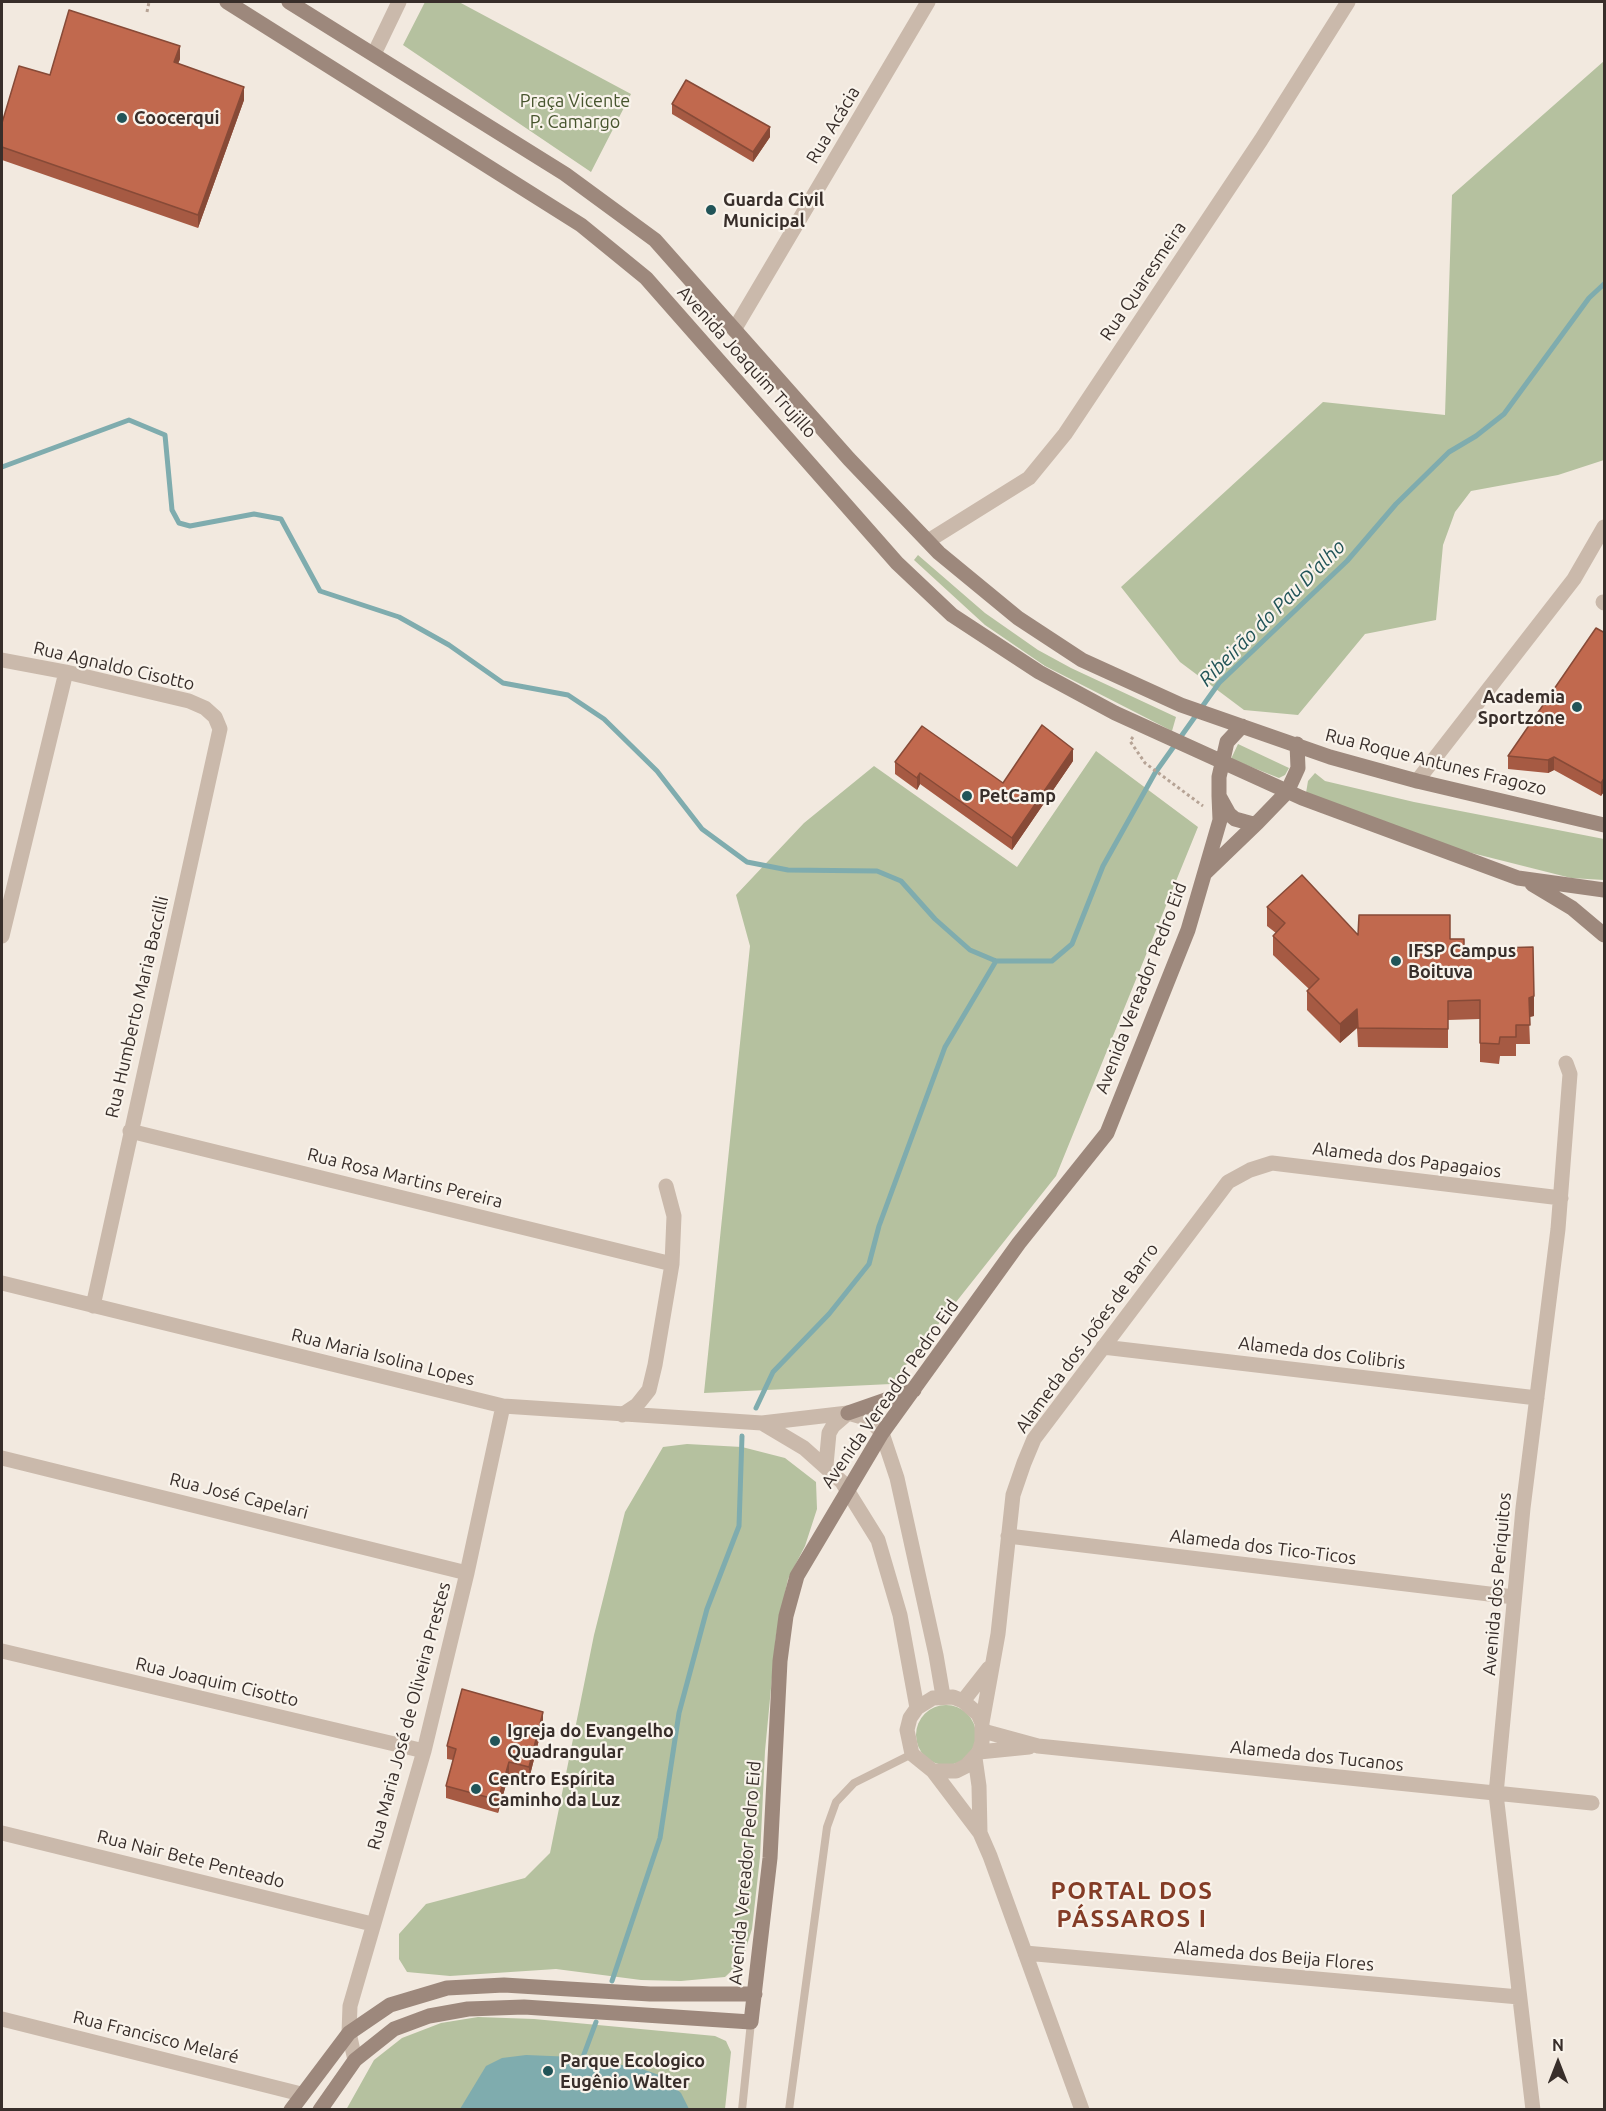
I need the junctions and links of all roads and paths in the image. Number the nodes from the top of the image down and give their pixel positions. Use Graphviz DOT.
graph roads {
  1 [pos="149,2"];
  2 [pos="226,2"];
  3 [pos="289,2"];
  4 [pos="399,2"];
  5 [pos="928,2"];
  6 [pos="1348,2"];
  7 [pos="147,12"];
  8 [pos="374,54"];
  9 [pos="734,330"];
  10 [pos="1605,527"];
  11 [pos="928,541"];
  12 [pos="2,660"];
  13 [pos="66,672"];
  14 [pos="215,717"];
  15 [pos="1226,720"];
  16 [pos="1140,725"];
  17 [pos="1242,726"];
  18 [pos="1297,744"];
  19 [pos="1221,761"];
  20 [pos="1167,778"];
  21 [pos="1417,781"];
  22 [pos="1287,792"];
  23 [pos="1219,796"];
  24 [pos="1258,822"];
  25 [pos="1605,825"];
  26 [pos="1205,873"];
  27 [pos="1518,878"];
  28 [pos="1605,891"];
  29 [pos="1605,935"];
  30 [pos="2,936"];
  31 [pos="1566,1063"];
  32 [pos="130,1131"];
  33 [pos="1250,1170"];
  34 [pos="666,1186"];
  35 [pos="1561,1198"];
  36 [pos="672,1264"];
  37 [pos="2,1283"];
  38 [pos="93,1306"];
  39 [pos="1103,1347"];
  40 [pos="914,1390"];
  41 [pos="1537,1398"];
  42 [pos="503,1406"];
  43 [pos="848,1413"];
  44 [pos="622,1415"];
  45 [pos="762,1423"];
  46 [pos="882,1433"];
  47 [pos="2,1458"];
  48 [pos="826,1466"];
  49 [pos="847,1489"];
  50 [pos="1008,1536"];
  51 [pos="467,1572"];
  52 [pos="921,1587"];
  53 [pos="894,1593"];
  54 [pos="1514,1597"];
  55 [pos="2,1651"];
  56 [pos="993,1664"];
  57 [pos="943,1696"];
  58 [pos="963,1701"];
  59 [pos="917,1708"];
  60 [pos="982,1727"];
  61 [pos="1038,1746"];
  62 [pos="424,1750"];
  63 [pos="912,1754"];
  64 [pos="977,1755"];
  65 [pos="933,1771"];
  66 [pos="1496,1794"];
  67 [pos="1592,1803"];
  68 [pos="2,1833"];
  69 [pos="980,1833"];
  70 [pos="372,1924"];
  71 [pos="1025,1953"];
  72 [pos="755,1994"];
  73 [pos="1519,1997"];
  74 [pos="2,2019"];
  75 [pos="752,2022"];
  76 [pos="349,2033"];
  77 [pos="355,2060"];
  78 [pos="301,2094"];
  79 [pos="322,2105"];
  80 [pos="291,2109"];
  81 [pos="742,2109"];
  82 [pos="789,2109"];
  83 [pos="1082,2109"];
  84 [pos="1533,2109"];
  1 -- 7 [label="path"];
  2 -- 16 [label="main road, Avenida Joaquim Trujillo"];
  3 -- 8 [label="main road, Avenida Joaquim Trujillo"];
  4 -- 8 [label="street"];
  5 -- 9 [label="street, Rua Acácia"];
  6 -- 11 [label="street, Rua Quaresmeira"];
  8 -- 9 [label="main road, Avenida Joaquim Trujillo"];
  9 -- 11 [label="main road, Avenida Joaquim Trujillo"];
  10 -- 21 [label="street"];
  11 -- 15 [label="main road, Avenida Joaquim Trujillo"];
  12 -- 13 [label="street, Rua Agnaldo Cisotto"];
  13 -- 14 [label="street, Rua Agnaldo Cisotto"];
  13 -- 30 [label="street"];
  14 -- 32 [label="street, Rua Humberto Maria Baccilli"];
  15 -- 17 [label="main road, Rua Roque Antunes Fragozo"];
  16 -- 19 [label="main road, Avenida Joaquim Trujillo"];
  16 -- 20 [label="path"];
  17 -- 18 [label="main road, Rua Roque Antunes Fragozo"];
  17 -- 19 [label="main road"];
  18 -- 21 [label="main road, Rua Roque Antunes Fragozo"];
  18 -- 22 [label="main road"];
  19 -- 22 [label="main road, Avenida Joaquim Trujillo"];
  19 -- 23 [label="main road, Avenida Vereador Pedro Eid"];
  21 -- 25 [label="main road, Rua Roque Antunes Fragozo"];
  22 -- 24 [label="main road, Avenida Vereador Pedro Eid"];
  22 -- 27 [label="main road"];
  23 -- 24 [label="main road"];
  23 -- 26 [label="main road, Avenida Vereador Pedro Eid"];
  24 -- 26 [label="main road, Avenida Vereador Pedro Eid"];
  26 -- 40 [label="main road, Avenida Vereador Pedro Eid"];
  27 -- 28 [label="main road"];
  27 -- 29 [label="main road"];
  31 -- 35 [label="street, Avenida dos Periquitos"];
  32 -- 36 [label="street, Rua Rosa Martins Pereira"];
  32 -- 38 [label="street, Rua Humberto Maria Baccilli"];
  33 -- 35 [label="street, Alameda dos Papagaios"];
  33 -- 39 [label="street, Alameda dos Joões de Barro"];
  34 -- 36 [label="street"];
  35 -- 41 [label="street, Avenida dos Periquitos"];
  36 -- 44 [label="street"];
  37 -- 38 [label="street, Rua Maria Isolina Lopes"];
  38 -- 42 [label="street, Rua Maria Isolina Lopes"];
  39 -- 41 [label="street, Alameda dos Colibris"];
  39 -- 50 [label="street, Alameda dos Joões de Barro"];
  40 -- 43 [label="main road"];
  40 -- 46 [label="main road, Avenida Vereador Pedro Eid"];
  41 -- 54 [label="street, Avenida dos Periquitos"];
  42 -- 44 [label="street, Rua Maria Isolina Lopes"];
  42 -- 51 [label="street, Rua Maria José de Oliveira Prestes"];
  43 -- 45 [label="street, Rua Maria Isolina Lopes"];
  43 -- 46 [label="street"];
  43 -- 48 [label="street"];
  44 -- 45 [label="street, Rua Maria Isolina Lopes"];
  45 -- 48 [label="street, Rua Maria Isolina Lopes"];
  46 -- 49 [label="main road, Avenida Vereador Pedro Eid"];
  46 -- 52 [label="street"];
  47 -- 51 [label="street, Rua José Capelari"];
  48 -- 49 [label="street, Rua Maria Isolina Lopes"];
  49 -- 53 [label="street, Rua Maria Isolina Lopes"];
  49 -- 72 [label="main road, Avenida Vereador Pedro Eid"];
  50 -- 54 [label="street, Alameda dos Tico-Ticos"];
  50 -- 56 [label="street, Alameda dos Joões de Barro"];
  51 -- 62 [label="street, Rua Maria José de Oliveira Prestes"];
  52 -- 53 [label="street"];
  52 -- 57 [label="street"];
  53 -- 59 [label="street, Rua Maria Isolina Lopes"];
  54 -- 66 [label="street, Avenida dos Periquitos"];
  55 -- 62 [label="street, Rua Joaquim Cisotto"];
  56 -- 58 [label="street"];
  56 -- 60 [label="street, Alameda dos Joões de Barro"];
  57 -- 58 [label="street"];
  57 -- 59 [label="street"];
  58 -- 60 [label="street"];
  59 -- 63 [label="street"];
  60 -- 61 [label="street"];
  60 -- 64 [label="street"];
  61 -- 64 [label="street"];
  61 -- 66 [label="street, Alameda dos Tucanos"];
  62 -- 70 [label="street, Rua Maria José de Oliveira Prestes"];
  63 -- 65 [label="street"];
  63 -- 82 [label="lane"];
  64 -- 65 [label="street"];
  64 -- 69 [label="street"];
  65 -- 69 [label="street"];
  66 -- 67 [label="street, Alameda dos Tucanos"];
  66 -- 73 [label="street, Avenida dos Periquitos"];
  68 -- 70 [label="street, Rua Nair Bete Penteado"];
  69 -- 71 [label="street"];
  70 -- 76 [label="street, Rua Maria José de Oliveira Prestes"];
  71 -- 73 [label="street, Alameda dos Beija Flores"];
  71 -- 83 [label="street"];
  72 -- 75 [label="main road, Avenida Vereador Pedro Eid"];
  72 -- 76 [label="main road"];
  73 -- 84 [label="street, Avenida dos Periquitos"];
  74 -- 78 [label="street, Rua Francisco Melaré"];
  75 -- 77 [label="main road"];
  75 -- 81 [label="lane"];
  76 -- 77 [label="street, Rua Maria José de Oliveira Prestes"];
  76 -- 78 [label="main road"];
  77 -- 79 [label="main road"];
  78 -- 79 [label="main road"];
  78 -- 80 [label="main road"];
}
